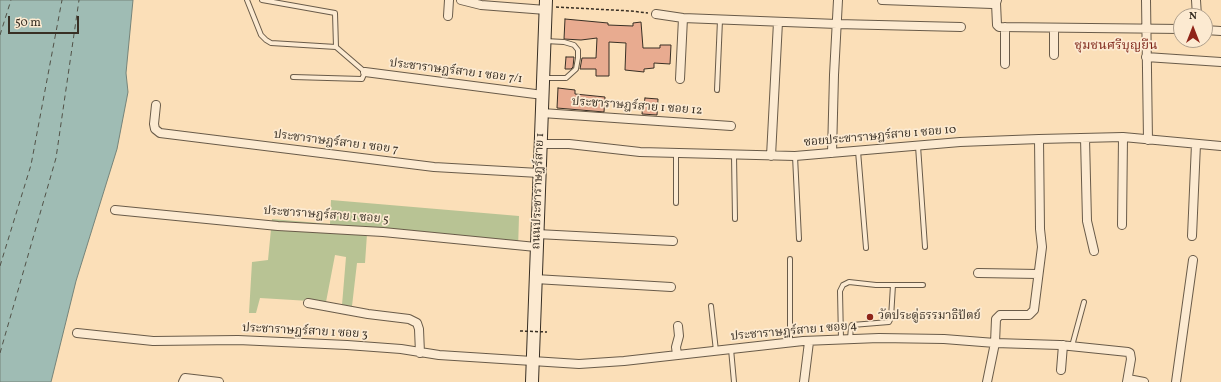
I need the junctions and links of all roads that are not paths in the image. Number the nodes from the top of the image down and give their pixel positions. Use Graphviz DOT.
graph roads {
  1 [pos="247,0"];
  2 [pos="262,0"];
  3 [pos="449,0"];
  4 [pos="461,0"];
  5 [pos="838,0"];
  6 [pos="882,0"];
  7 [pos="1146,0"];
  8 [pos="997,2"];
  9 [pos="546,6"];
  10 [pos="656,14"];
  11 [pos="448,16"];
  12 [pos="683,18"];
  13 [pos="720,19"];
  14 [pos="778,22"];
  15 [pos="837,24"];
  16 [pos="961,27"];
  17 [pos="1005,27"];
  18 [pos="1054,28"];
  19 [pos="1146,29"];
  20 [pos="1173,29"];
  21 [pos="545,41"];
  22 [pos="336,47"];
  23 [pos="1054,55"];
  24 [pos="1146,57"];
  25 [pos="1221,62"];
  26 [pos="1005,64"];
  27 [pos="365,72"];
  28 [pos="293,77"];
  29 [pos="543,78"];
  30 [pos="680,79"];
  31 [pos="717,90"];
  32 [pos="543,95"];
  33 [pos="156,105"];
  34 [pos="542,113"];
  35 [pos="731,126"];
  36 [pos="1123,137"];
  37 [pos="1085,138"];
  38 [pos="1039,139"];
  39 [pos="1148,140"];
  40 [pos="541,144"];
  41 [pos="1196,144"];
  42 [pos="918,146"];
  43 [pos="1221,146"];
  44 [pos="858,151"];
  45 [pos="676,152"];
  46 [pos="832,153"];
  47 [pos="734,155"];
  48 [pos="771,156"];
  49 [pos="795,156"];
  50 [pos="539,173"];
  51 [pos="676,203"];
  52 [pos="115,210"];
  53 [pos="735,219"];
  54 [pos="1122,225"];
  55 [pos="537,234"];
  56 [pos="1192,236"];
  57 [pos="799,239"];
  58 [pos="673,241"];
  59 [pos="536,247"];
  60 [pos="925,247"];
  61 [pos="866,248"];
  62 [pos="1094,251"];
  63 [pos="790,259"];
  64 [pos="1193,260"];
  65 [pos="978,274"];
  66 [pos="1038,274"];
  67 [pos="535,279"];
  68 [pos="893,285"];
  69 [pos="923,285"];
  70 [pos="672,287"];
  71 [pos="1084,302"];
  72 [pos="308,303"];
  73 [pos="711,306"];
  74 [pos="678,326"];
  75 [pos="77,333"];
  76 [pos="841,339"];
  77 [pos="850,339"];
  78 [pos="810,342"];
  79 [pos="790,343"];
  80 [pos="995,343"];
  81 [pos="1063,345"];
  82 [pos="1072,346"];
  83 [pos="731,349"];
  84 [pos="716,351"];
  85 [pos="420,353"];
  86 [pos="677,355"];
  87 [pos="532,361"];
  88 [pos="1061,370"];
  89 [pos="532,381"];
  90 [pos="1128,381"];
  91 [pos="183,382"];
  92 [pos="219,382"];
  93 [pos="734,382"];
  94 [pos="804,382"];
  95 [pos="987,382"];
  96 [pos="1144,382"];
  97 [pos="1176,382"];
  1 -- 22 [label="lane"];
  2 -- 22 [label="lane"];
  3 -- 11 [label="street"];
  4 -- 9 [label="street"];
  5 -- 15 [label="street"];
  6 -- 8 [label="street"];
  7 -- 19 [label="street"];
  8 -- 17 [label="street"];
  9 -- 21 [label="main road, ถนนประชาราษฎร์สาย 1"];
  10 -- 12 [label="street"];
  12 -- 13 [label="street"];
  12 -- 30 [label="street"];
  13 -- 14 [label="street"];
  13 -- 31 [label="lane"];
  14 -- 15 [label="street"];
  14 -- 48 [label="street"];
  15 -- 16 [label="street"];
  15 -- 46 [label="street"];
  17 -- 18 [label="street"];
  17 -- 26 [label="street"];
  18 -- 19 [label="street"];
  18 -- 23 [label="street"];
  19 -- 20 [label="street"];
  19 -- 24 [label="street"];
  21 -- 29 [label="main road, ถนนประชาราษฎร์สาย 1"];
  21 -- 29 [label="lane"];
  22 -- 27 [label="lane"];
  24 -- 25 [label="street"];
  24 -- 39 [label="street"];
  27 -- 28 [label="lane"];
  27 -- 32 [label="street, ประชาราษฎร์สาย 1 ซอย 7/1"];
  29 -- 32 [label="main road, ถนนประชาราษฎร์สาย 1"];
  32 -- 34 [label="main road, ถนนประชาราษฎร์สาย 1"];
  33 -- 50 [label="street, ประชาราษฎร์สาย 1 ซอย 7"];
  34 -- 35 [label="street, ประชาราษฎร์สาย 1 ซอย 12"];
  34 -- 40 [label="main road, ถนนประชาราษฎร์สาย 1"];
  36 -- 37 [label="street, ซอยประชาราษฎร์สาย 1 ซอย 10"];
  36 -- 39 [label="street, ซอยประชาราษฎร์สาย 1 ซอย 10"];
  36 -- 54 [label="street"];
  37 -- 38 [label="street, ซอยประชาราษฎร์สาย 1 ซอย 10"];
  37 -- 62 [label="street"];
  38 -- 42 [label="street, ซอยประชาราษฎร์สาย 1 ซอย 10"];
  38 -- 66 [label="street"];
  39 -- 41 [label="street, ซอยประชาราษฎร์สาย 1 ซอย 10"];
  40 -- 45 [label="street, ซอยประชาราษฎร์สาย 1 ซอย 10"];
  40 -- 50 [label="main road, ถนนประชาราษฎร์สาย 1"];
  41 -- 43 [label="street, ซอยประชาราษฎร์สาย 1 ซอย 10"];
  41 -- 56 [label="street"];
  42 -- 44 [label="street, ซอยประชาราษฎร์สาย 1 ซอย 10"];
  42 -- 60 [label="lane"];
  44 -- 46 [label="street, ซอยประชาราษฎร์สาย 1 ซอย 10"];
  44 -- 61 [label="lane"];
  45 -- 47 [label="street, ซอยประชาราษฎร์สาย 1 ซอย 10"];
  45 -- 51 [label="lane"];
  46 -- 49 [label="street, ซอยประชาราษฎร์สาย 1 ซอย 10"];
  47 -- 48 [label="street, ซอยประชาราษฎร์สาย 1 ซอย 10"];
  47 -- 53 [label="lane"];
  48 -- 49 [label="street, ซอยประชาราษฎร์สาย 1 ซอย 10"];
  49 -- 57 [label="lane"];
  50 -- 55 [label="main road, ถนนประชาราษฎร์สาย 1"];
  52 -- 59 [label="street, ประชาราษฎร์สาย 1 ซอย 5"];
  55 -- 58 [label="street"];
  55 -- 59 [label="main road, ถนนประชาราษฎร์สาย 1"];
  59 -- 67 [label="main road, ถนนประชาราษฎร์สาย 1"];
  63 -- 79 [label="lane"];
  64 -- 97 [label="street"];
  65 -- 66 [label="street"];
  66 -- 80 [label="street"];
  67 -- 70 [label="street"];
  67 -- 87 [label="main road, ถนนประชาราษฎร์สาย 1"];
  68 -- 69 [label="lane"];
  68 -- 76 [label="lane"];
  68 -- 77 [label="lane"];
  71 -- 82 [label="lane"];
  72 -- 85 [label="street"];
  73 -- 84 [label="lane"];
  74 -- 86 [label="street"];
  75 -- 85 [label="street, ประชาราษฎร์สาย 1 ซอย 3"];
  76 -- 77 [label="street, ประชาราษฎร์สาย 1 ซอย 4"];
  76 -- 78 [label="street, ประชาราษฎร์สาย 1 ซอย 4"];
  77 -- 80 [label="street, ประชาราษฎร์สาย 1 ซอย 4"];
  78 -- 79 [label="street, ประชาราษฎร์สาย 1 ซอย 4"];
  78 -- 94 [label="street"];
  79 -- 83 [label="street, ประชาราษฎร์สาย 1 ซอย 4"];
  80 -- 81 [label="street, ประชาราษฎร์สาย 1 ซอย 4"];
  80 -- 95 [label="street"];
  81 -- 82 [label="street, ประชาราษฎร์สาย 1 ซอย 4"];
  81 -- 88 [label="street"];
  82 -- 90 [label="street, ประชาราษฎร์สาย 1 ซอย 4"];
  83 -- 84 [label="street, ประชาราษฎร์สาย 1 ซอย 4"];
  83 -- 93 [label="lane"];
  84 -- 86 [label="street, ประชาราษฎร์สาย 1 ซอย 4"];
  85 -- 87 [label="street, ประชาราษฎร์สาย 1 ซอย 3"];
  86 -- 87 [label="street, ประชาราษฎร์สาย 1 ซอย 4"];
  87 -- 89 [label="main road, ถนนประชาราษฎร์สาย 1"];
  90 -- 96 [label="street"];
  91 -- 92 [label="street"];
}
